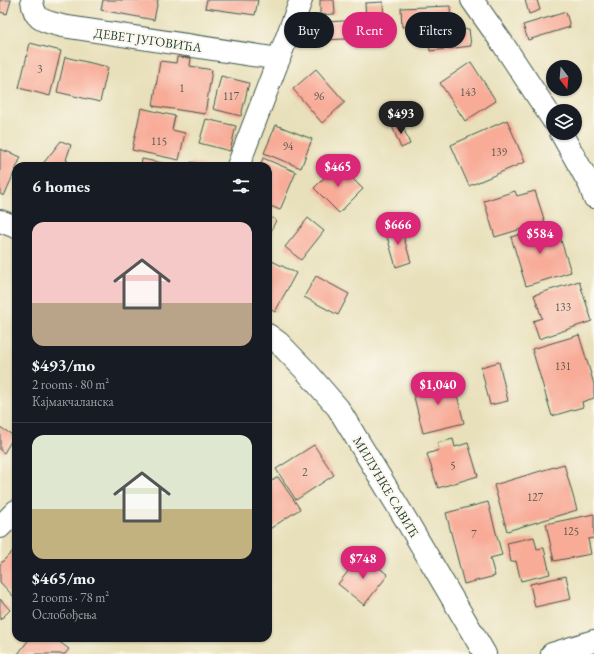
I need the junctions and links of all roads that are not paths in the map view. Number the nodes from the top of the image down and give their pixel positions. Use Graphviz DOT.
graph roads {
  1 [pos="32,0"];
  2 [pos="301,0"];
  3 [pos="472,0"];
  4 [pos="279,59"];
  5 [pos="546,109"];
  6 [pos="565,140"];
  7 [pos="240,162"];
  8 [pos="594,196"];
  9 [pos="0,221"];
  10 [pos="12,226"];
  11 [pos="272,338"];
  12 [pos="12,515"];
  13 [pos="0,528"];
  14 [pos="594,641"];
  15 [pos="485,654"];
  16 [pos="552,654"];
  1 -- 4 [label="street, ДЕВЕТ ЈУГОВИЋА"];
  2 -- 4 [label="street"];
  3 -- 5 [label="street"];
  4 -- 7 [label="street"];
  6 -- 8 [label="street"];
  9 -- 10 [label="street"];
  11 -- 15 [label="street, МИЛУНКЕ САВИЋ"];
  12 -- 13 [label="street"];
  14 -- 16 [label="street"];
}
